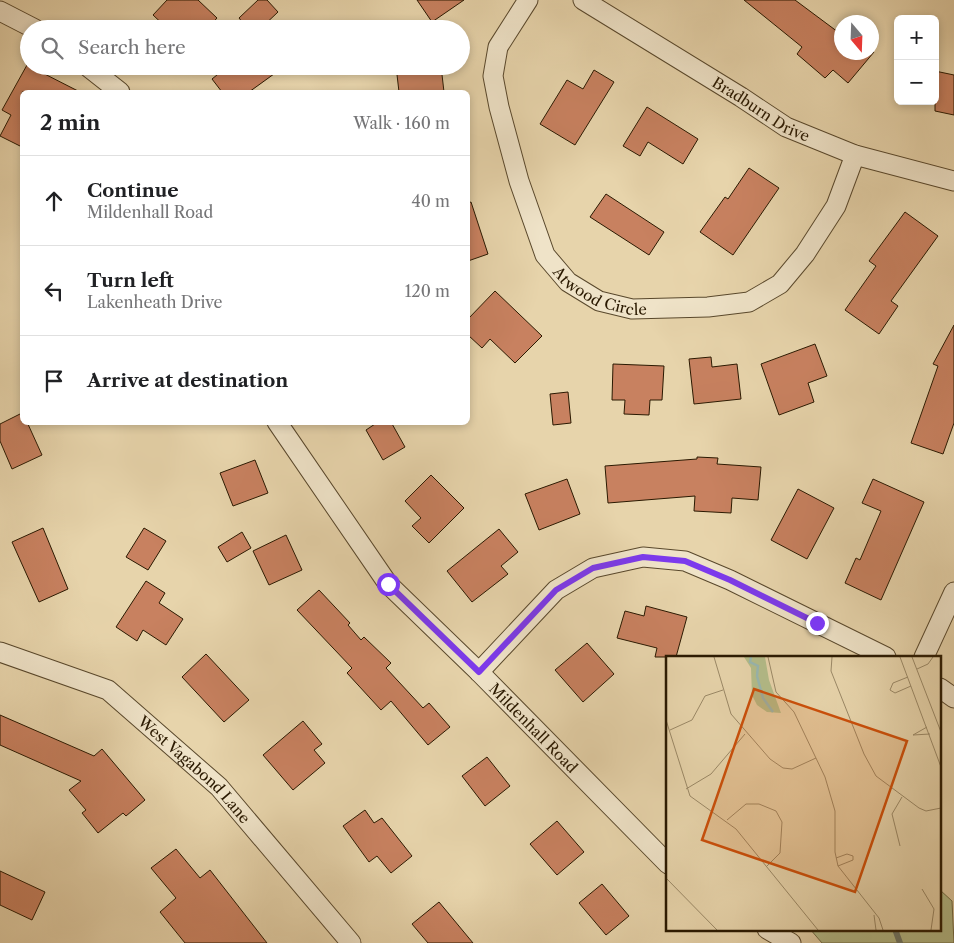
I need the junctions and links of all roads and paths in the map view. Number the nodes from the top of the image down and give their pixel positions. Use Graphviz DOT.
graph roads {
  1 [pos="528,0"];
  2 [pos="583,0"];
  3 [pos="0,10"];
  4 [pos="20,21"];
  5 [pos="98,75"];
  6 [pos="117,90"];
  7 [pos="855,155"];
  8 [pos="954,181"];
  9 [pos="279,425"];
  10 [pos="954,592"];
  11 [pos="0,652"];
  12 [pos="884,656"];
  13 [pos="924,656"];
  14 [pos="479,672"];
  15 [pos="942,689"];
  16 [pos="954,698"];
  17 [pos="666,862"];
  18 [pos="769,930"];
  19 [pos="351,943"];
  20 [pos="791,943"];
  1 -- 7 [label="street, Atwood Circle"];
  2 -- 7 [label="street, Bradburn Drive"];
  3 -- 4 [label="street"];
  5 -- 6 [label="street"];
  7 -- 8 [label="street, Bradburn Drive"];
  9 -- 14 [label="street, Mildenhall Road"];
  10 -- 13 [label="street"];
  11 -- 19 [label="street, West Vagabond Lane"];
  12 -- 14 [label="street"];
  14 -- 17 [label="street, Mildenhall Road"];
  15 -- 16 [label="street"];
  18 -- 20 [label="street"];
}
